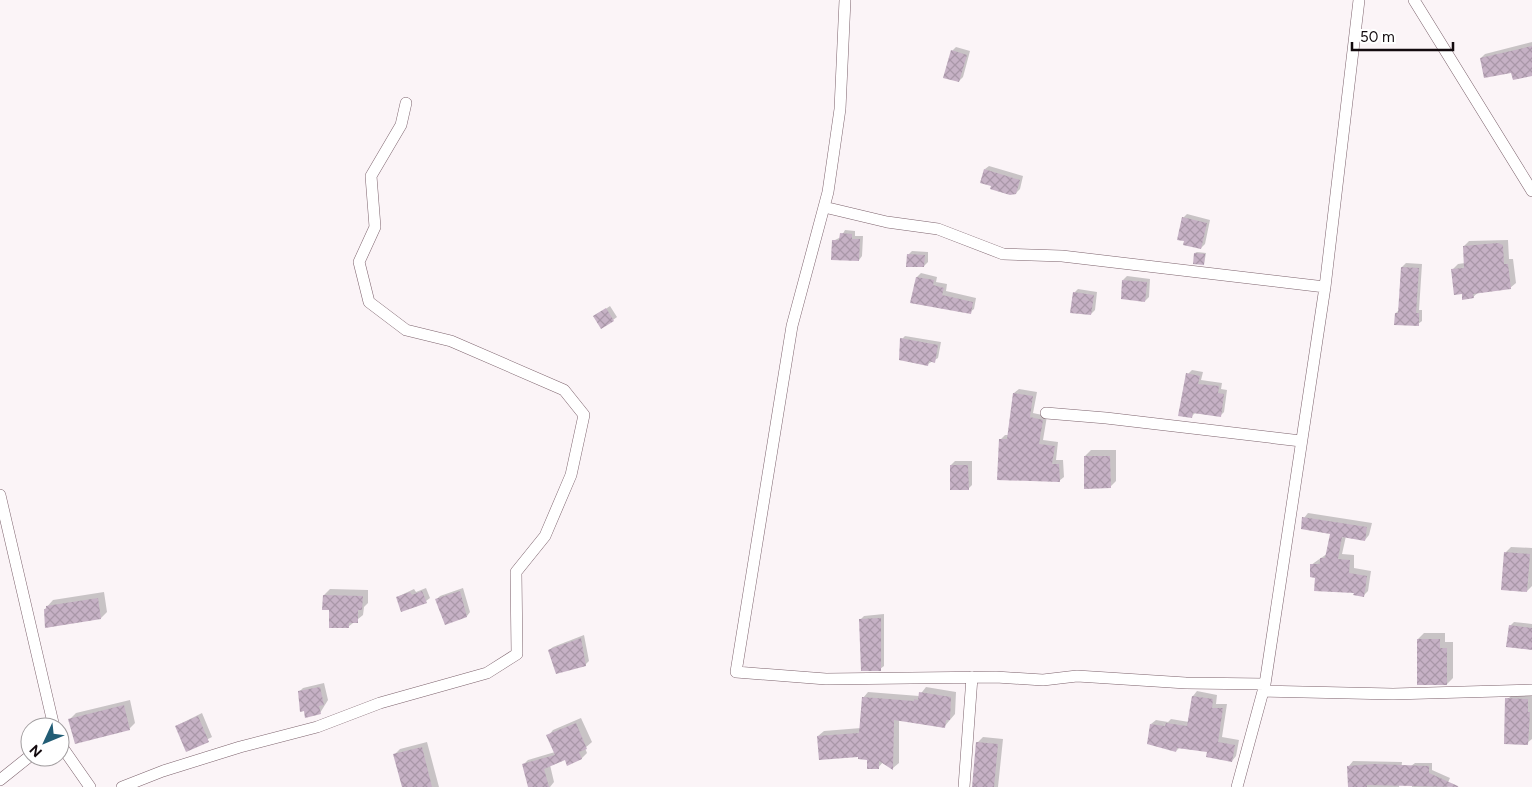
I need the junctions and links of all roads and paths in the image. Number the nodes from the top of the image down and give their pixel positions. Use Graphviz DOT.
graph roads {
  1 [pos="845,0"];
  2 [pos="1359,0"];
  3 [pos="1414,0"];
  4 [pos="406,103"];
  5 [pos="1532,191"];
  6 [pos="824,208"];
  7 [pos="1325,287"];
  8 [pos="1046,413"];
  9 [pos="1301,441"];
  10 [pos="0,495"];
  11 [pos="972,677"];
  12 [pos="1264,688"];
  13 [pos="1532,690"];
  14 [pos="52,717"];
  15 [pos="70,758"];
  16 [pos="20,764"];
  17 [pos="0,780"];
  18 [pos="90,787"];
  19 [pos="122,787"];
  20 [pos="964,787"];
  21 [pos="1237,787"];
  1 -- 6 [label="street"];
  2 -- 7 [label="street"];
  3 -- 5 [label="street"];
  4 -- 19 [label="street"];
  6 -- 7 [label="street"];
  6 -- 11 [label="street"];
  7 -- 9 [label="street"];
  8 -- 9 [label="street"];
  9 -- 12 [label="street"];
  10 -- 14 [label="street"];
  11 -- 12 [label="street"];
  11 -- 20 [label="street"];
  12 -- 13 [label="street"];
  12 -- 21 [label="street"];
  15 -- 18 [label="street"];
  16 -- 17 [label="street"];
}
